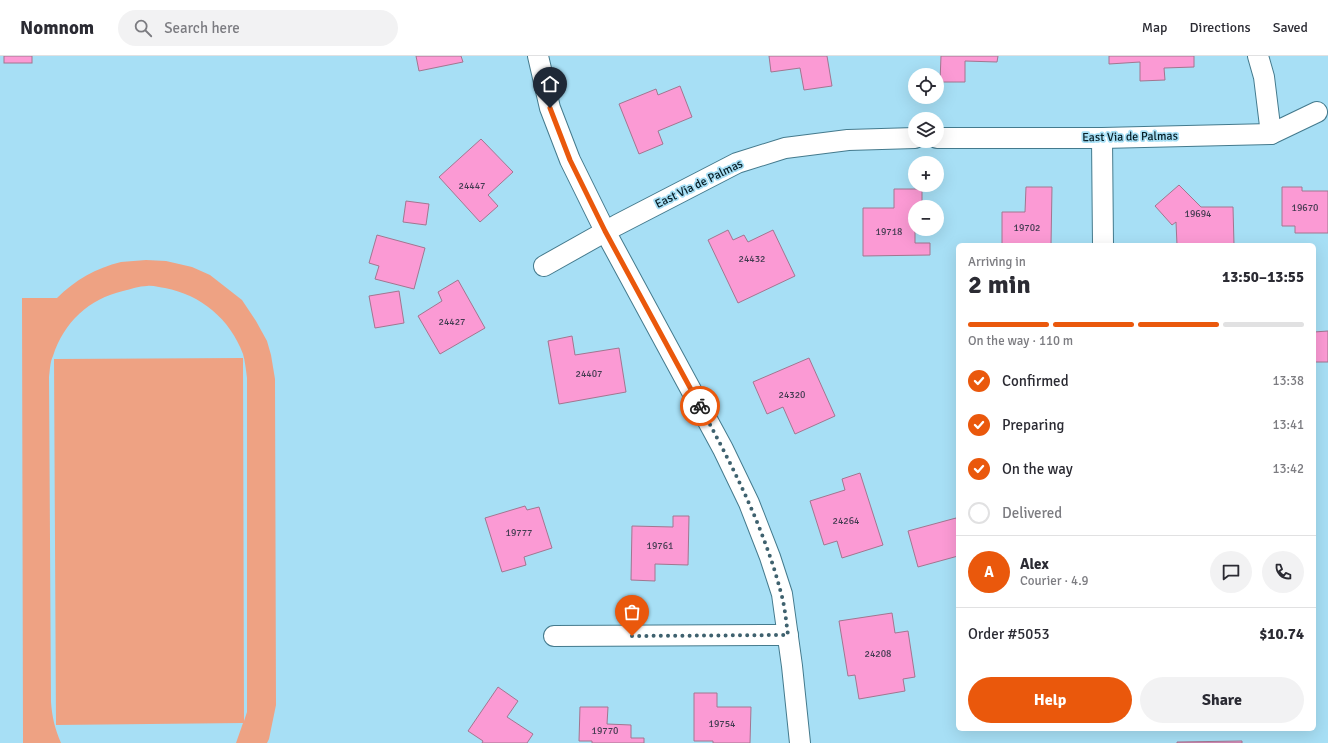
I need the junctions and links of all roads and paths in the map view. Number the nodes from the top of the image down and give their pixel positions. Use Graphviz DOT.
graph roads {
  1 [pos="538,56"];
  2 [pos="1258,56"];
  3 [pos="1317,112"];
  4 [pos="1271,134"];
  5 [pos="908,138"];
  6 [pos="944,138"];
  7 [pos="1102,138"];
  8 [pos="605,231"];
  9 [pos="1103,243"];
  10 [pos="544,266"];
  11 [pos="788,635"];
  12 [pos="554,636"];
  13 [pos="800,743"];
  1 -- 8 [label="street"];
  2 -- 4 [label="street"];
  3 -- 4 [label="street, East Via de Palmas"];
  4 -- 7 [label="street, East Via de Palmas"];
  5 -- 8 [label="street, East Via de Palmas"];
  6 -- 7 [label="street, East Via de Palmas"];
  7 -- 9 [label="street"];
  8 -- 10 [label="street, East Via de Palmas"];
  8 -- 11 [label="street"];
  11 -- 12 [label="street"];
  11 -- 13 [label="street"];
}
